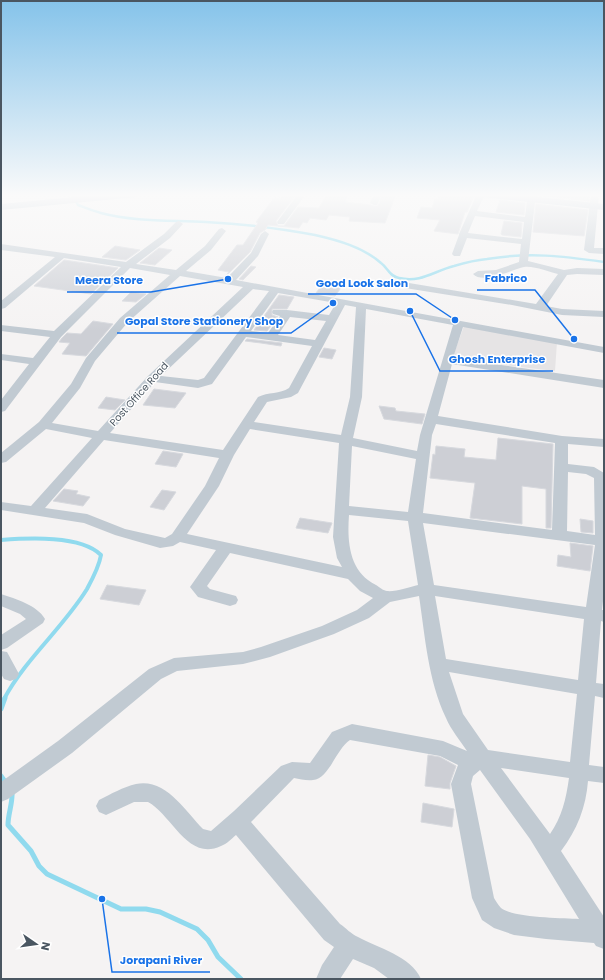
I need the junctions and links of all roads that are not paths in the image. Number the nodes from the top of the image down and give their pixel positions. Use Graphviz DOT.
graph roads {
  1 [pos="162,240"];
  2 [pos="215,240"];
  3 [pos="262,240"];
  4 [pos="462,240"];
  5 [pos="480,240"];
  6 [pos="526,240"];
  7 [pos="592,240"];
  8 [pos="1,247"];
  9 [pos="604,251"];
  10 [pos="524,253"];
  11 [pos="457,254"];
  12 [pos="63,255"];
  13 [pos="128,265"];
  14 [pos="604,272"];
  15 [pos="179,273"];
  16 [pos="564,273"];
  17 [pos="478,274"];
  18 [pos="230,281"];
  19 [pos="251,285"];
  20 [pos="409,286"];
  21 [pos="276,289"];
  22 [pos="342,302"];
  23 [pos="361,305"];
  24 [pos="1,306"];
  25 [pos="539,307"];
  26 [pos="604,314"];
  27 [pos="332,319"];
  28 [pos="459,323"];
  29 [pos="1,328"];
  30 [pos="243,333"];
  31 [pos="57,335"];
  32 [pos="271,337"];
  33 [pos="319,344"];
  34 [pos="604,350"];
  35 [pos="1,357"];
  36 [pos="447,360"];
  37 [pos="36,362"];
  38 [pos="152,378"];
  39 [pos="604,384"];
  40 [pos="3,402"];
  41 [pos="431,419"];
  42 [pos="43,424"];
  43 [pos="246,425"];
  44 [pos="102,436"];
  45 [pos="346,440"];
  46 [pos="562,440"];
  47 [pos="604,443"];
  48 [pos="227,455"];
  49 [pos="423,456"];
  50 [pos="1,459"];
  51 [pos="561,467"];
  52 [pos="1,506"];
  53 [pos="341,510"];
  54 [pos="35,511"];
  55 [pos="415,517"];
  56 [pos="559,535"];
  57 [pos="177,538"];
  58 [pos="603,541"];
  59 [pos="226,547"];
  60 [pos="353,575"];
  61 [pos="425,589"];
  62 [pos="385,597"];
  63 [pos="1,600"];
  64 [pos="230,600"];
  65 [pos="599,615"];
  66 [pos="1,644"];
  67 [pos="1,657"];
  68 [pos="438,664"];
  69 [pos="10,674"];
  70 [pos="586,688"];
  71 [pos="604,691"];
  72 [pos="478,760"];
  73 [pos="580,770"];
  74 [pos="604,775"];
  75 [pos="8,789"];
  76 [pos="106,806"];
  77 [pos="238,822"];
  78 [pos="549,851"];
  79 [pos="602,934"];
  80 [pos="349,945"];
  81 [pos="328,979"];
  82 [pos="409,979"];
  1 -- 13 [label="street"];
  2 -- 15 [label="street"];
  3 -- 18 [label="street"];
  4 -- 11 [label="street"];
  5 -- 10 [label="street"];
  6 -- 10 [label="street"];
  7 -- 9 [label="street"];
  8 -- 12 [label="street"];
  10 -- 16 [label="street"];
  10 -- 17 [label="street"];
  12 -- 13 [label="street"];
  12 -- 24 [label="street"];
  13 -- 15 [label="street"];
  13 -- 31 [label="street"];
  14 -- 16 [label="street"];
  15 -- 18 [label="street"];
  15 -- 42 [label="street"];
  16 -- 25 [label="street"];
  18 -- 19 [label="street"];
  19 -- 21 [label="street"];
  19 -- 38 [label="street, Post Office Road"];
  20 -- 25 [label="street"];
  21 -- 22 [label="street"];
  21 -- 30 [label="street"];
  22 -- 23 [label="street"];
  22 -- 27 [label="street"];
  23 -- 28 [label="street"];
  23 -- 45 [label="street"];
  25 -- 26 [label="street"];
  27 -- 32 [label="street"];
  27 -- 33 [label="street"];
  28 -- 34 [label="street"];
  28 -- 36 [label="street"];
  29 -- 31 [label="street"];
  30 -- 32 [label="street"];
  30 -- 38 [label="street"];
  31 -- 37 [label="street"];
  32 -- 33 [label="street"];
  33 -- 43 [label="street"];
  35 -- 37 [label="street"];
  36 -- 39 [label="street"];
  36 -- 41 [label="street"];
  37 -- 40 [label="street"];
  38 -- 44 [label="street, Post Office Road"];
  41 -- 46 [label="street"];
  41 -- 49 [label="street"];
  42 -- 44 [label="street"];
  42 -- 50 [label="street"];
  43 -- 45 [label="street"];
  43 -- 48 [label="street"];
  44 -- 48 [label="street"];
  44 -- 54 [label="street, Post Office Road"];
  45 -- 49 [label="street"];
  45 -- 53 [label="street"];
  46 -- 47 [label="street"];
  46 -- 51 [label="street"];
  48 -- 57 [label="street"];
  49 -- 55 [label="street"];
  51 -- 56 [label="street"];
  51 -- 58 [label="street"];
  52 -- 54 [label="street"];
  53 -- 55 [label="street"];
  53 -- 60 [label="street"];
  54 -- 57 [label="street"];
  55 -- 56 [label="street"];
  55 -- 61 [label="street"];
  56 -- 58 [label="street"];
  57 -- 59 [label="street"];
  58 -- 65 [label="street"];
  59 -- 60 [label="street"];
  59 -- 64 [label="street"];
  60 -- 62 [label="street"];
  61 -- 62 [label="street"];
  61 -- 65 [label="street"];
  61 -- 68 [label="street"];
  62 -- 75 [label="street"];
  63 -- 66 [label="street"];
  65 -- 70 [label="street"];
  67 -- 69 [label="street"];
  68 -- 70 [label="street"];
  68 -- 72 [label="street"];
  70 -- 71 [label="street"];
  70 -- 73 [label="street"];
  72 -- 73 [label="street"];
  72 -- 77 [label="street"];
  72 -- 78 [label="street"];
  72 -- 79 [label="street"];
  73 -- 74 [label="street"];
  73 -- 78 [label="street"];
  76 -- 77 [label="street"];
  77 -- 80 [label="street"];
  78 -- 79 [label="street"];
  80 -- 81 [label="street"];
  80 -- 82 [label="street"];
}
